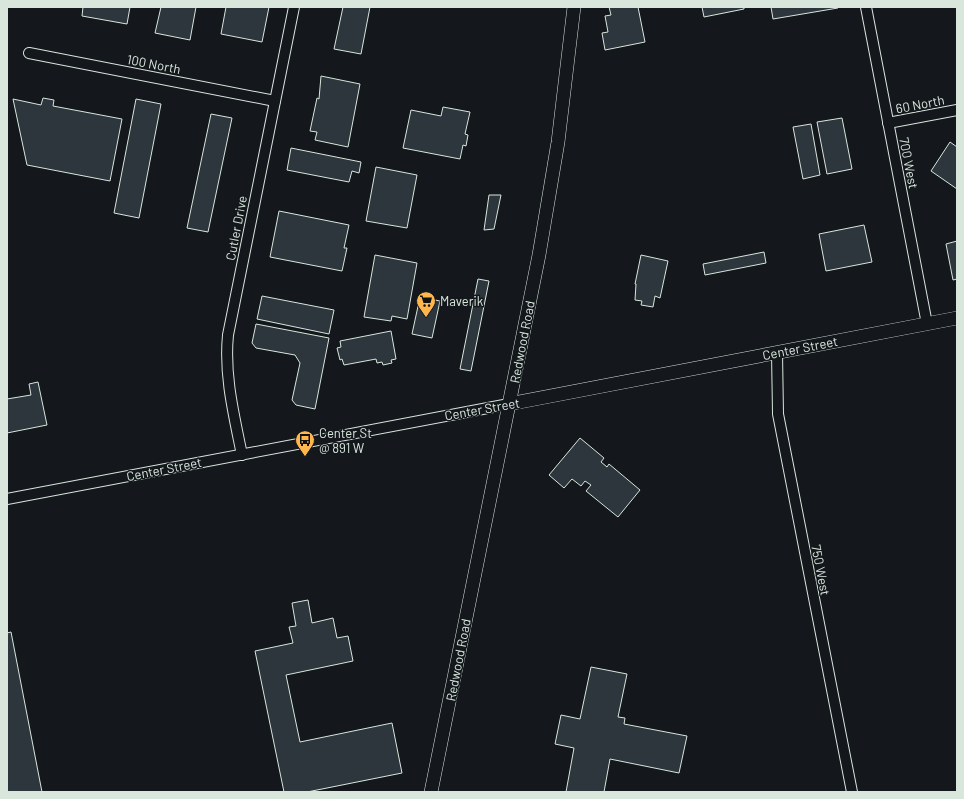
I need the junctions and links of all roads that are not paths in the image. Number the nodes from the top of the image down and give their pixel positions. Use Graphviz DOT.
graph roads {
  1 [pos="294,7"];
  2 [pos="574,7"];
  3 [pos="866,7"];
  4 [pos="29,53"];
  5 [pos="275,101"];
  6 [pos="957,110"];
  7 [pos="888,123"];
  8 [pos="957,318"];
  9 [pos="927,324"];
  10 [pos="778,353"];
  11 [pos="510,404"];
  12 [pos="242,455"];
  13 [pos="7,499"];
  14 [pos="431,792"];
  15 [pos="852,792"];
  1 -- 5 [label="street, Cutler Drive"];
  2 -- 11 [label="main road, Redwood Road"];
  3 -- 7 [label="street, 700 West"];
  4 -- 5 [label="street, 100 North"];
  5 -- 12 [label="street, Cutler Drive"];
  6 -- 7 [label="street, 60 North"];
  7 -- 9 [label="street, 700 West"];
  8 -- 9 [label="main road, Center Street"];
  9 -- 10 [label="main road, Center Street"];
  10 -- 11 [label="main road, Center Street"];
  10 -- 15 [label="street, 750 West"];
  11 -- 12 [label="street, Center Street"];
  11 -- 14 [label="main road, Redwood Road"];
  12 -- 13 [label="street, Center Street"];
}
